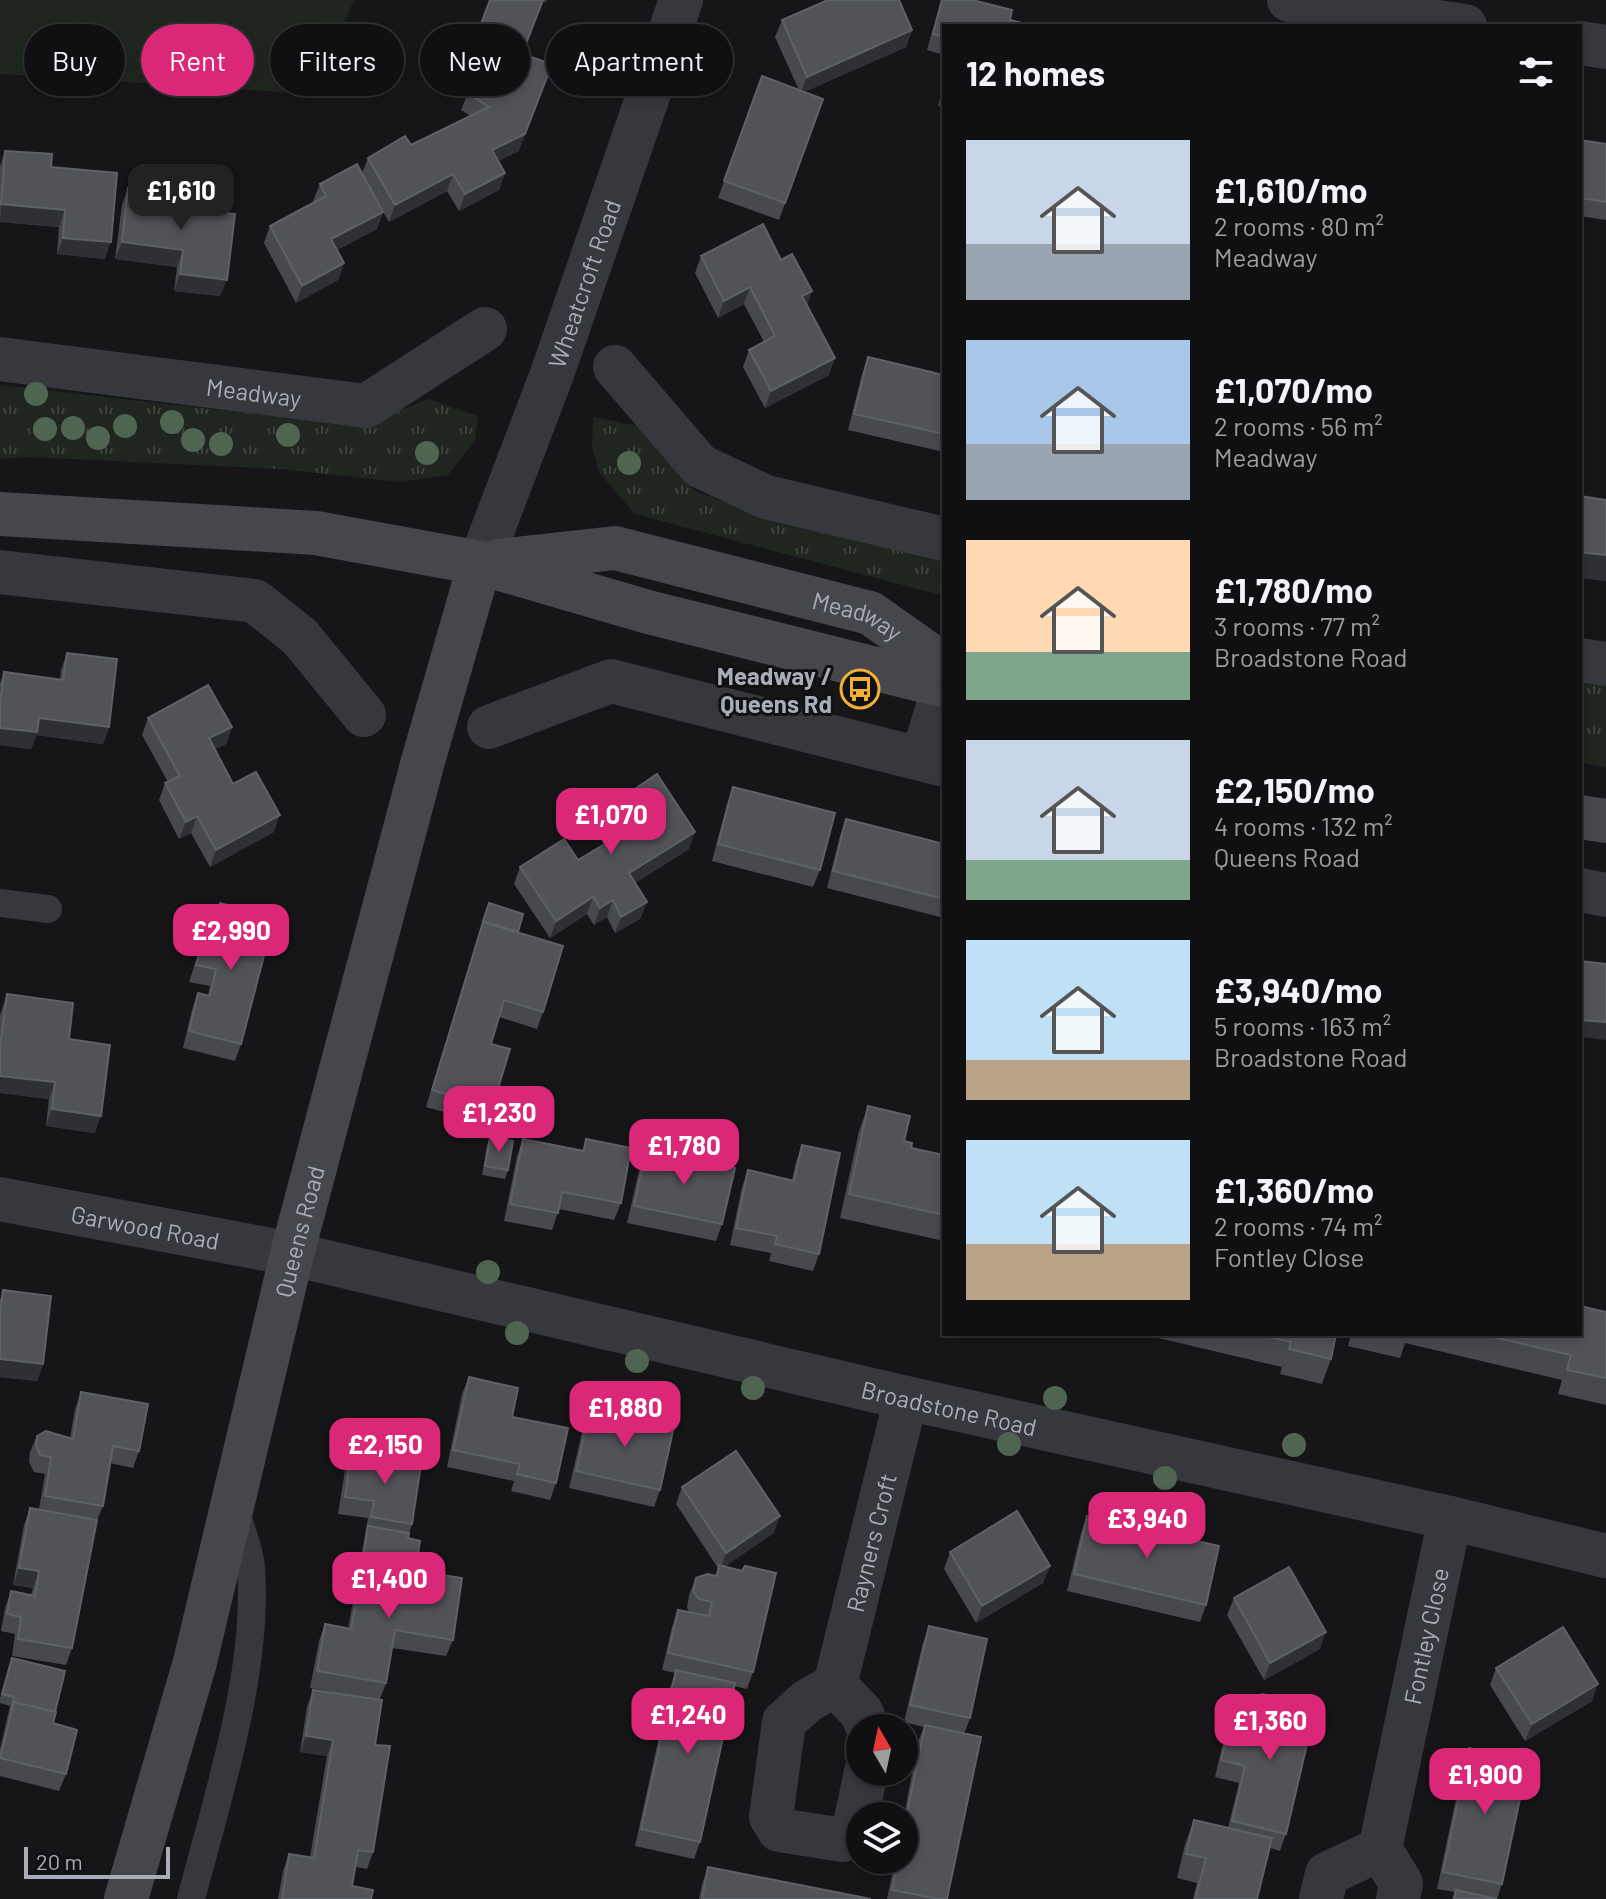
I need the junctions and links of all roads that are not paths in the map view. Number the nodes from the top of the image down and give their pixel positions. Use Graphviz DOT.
graph roads {
  1 [pos="681,0"];
  2 [pos="1289,0"];
  3 [pos="1451,24"];
  4 [pos="1582,43"];
  5 [pos="1606,47"];
  6 [pos="485,329"];
  7 [pos="0,359"];
  8 [pos="615,367"];
  9 [pos="0,514"];
  10 [pos="942,539"];
  11 [pos="480,563"];
  12 [pos="0,572"];
  13 [pos="1582,660"];
  14 [pos="942,664"];
  15 [pos="1606,664"];
  16 [pos="942,686"];
  17 [pos="942,700"];
  18 [pos="364,715"];
  19 [pos="489,727"];
  20 [pos="933,762"];
  21 [pos="1582,817"];
  22 [pos="1606,821"];
  23 [pos="1582,890"];
  24 [pos="1606,895"];
  25 [pos="0,903"];
  26 [pos="48,909"];
  27 [pos="0,1199"];
  28 [pos="292,1254"];
  29 [pos="906,1398"];
  30 [pos="233,1502"];
  31 [pos="1450,1518"];
  32 [pos="1606,1556"];
  33 [pos="835,1685"];
  34 [pos="862,1714"];
  35 [pos="863,1786"];
  36 [pos="1380,1849"];
  37 [pos="126,1899"];
  38 [pos="191,1899"];
  39 [pos="1321,1899"];
  40 [pos="1398,1899"];
  1 -- 11 [label="street, Wheatcroft Road"];
  2 -- 3 [label="street"];
  4 -- 5 [label="street"];
  6 -- 7 [label="street, Meadway"];
  8 -- 10 [label="street"];
  9 -- 11 [label="street, Meadway"];
  11 -- 14 [label="street, Meadway"];
  11 -- 16 [label="street, Meadway"];
  11 -- 28 [label="street, Queens Road"];
  12 -- 18 [label="street"];
  13 -- 15 [label="street"];
  17 -- 20 [label="street, Meadway"];
  19 -- 20 [label="street, Meadway"];
  21 -- 22 [label="street"];
  23 -- 24 [label="street"];
  25 -- 26 [label="lane"];
  27 -- 28 [label="street, Garwood Road"];
  28 -- 29 [label="street, Broadstone Road"];
  28 -- 30 [label="street, Queens Road"];
  29 -- 31 [label="street, Broadstone Road"];
  29 -- 33 [label="street, Rayners Croft"];
  30 -- 37 [label="street, Queens Road"];
  30 -- 38 [label="lane"];
  31 -- 32 [label="street, Broadstone Road"];
  31 -- 36 [label="street, Fontley Close"];
  33 -- 34 [label="street"];
  33 -- 35 [label="street"];
  36 -- 39 [label="street"];
  36 -- 40 [label="street"];
}
